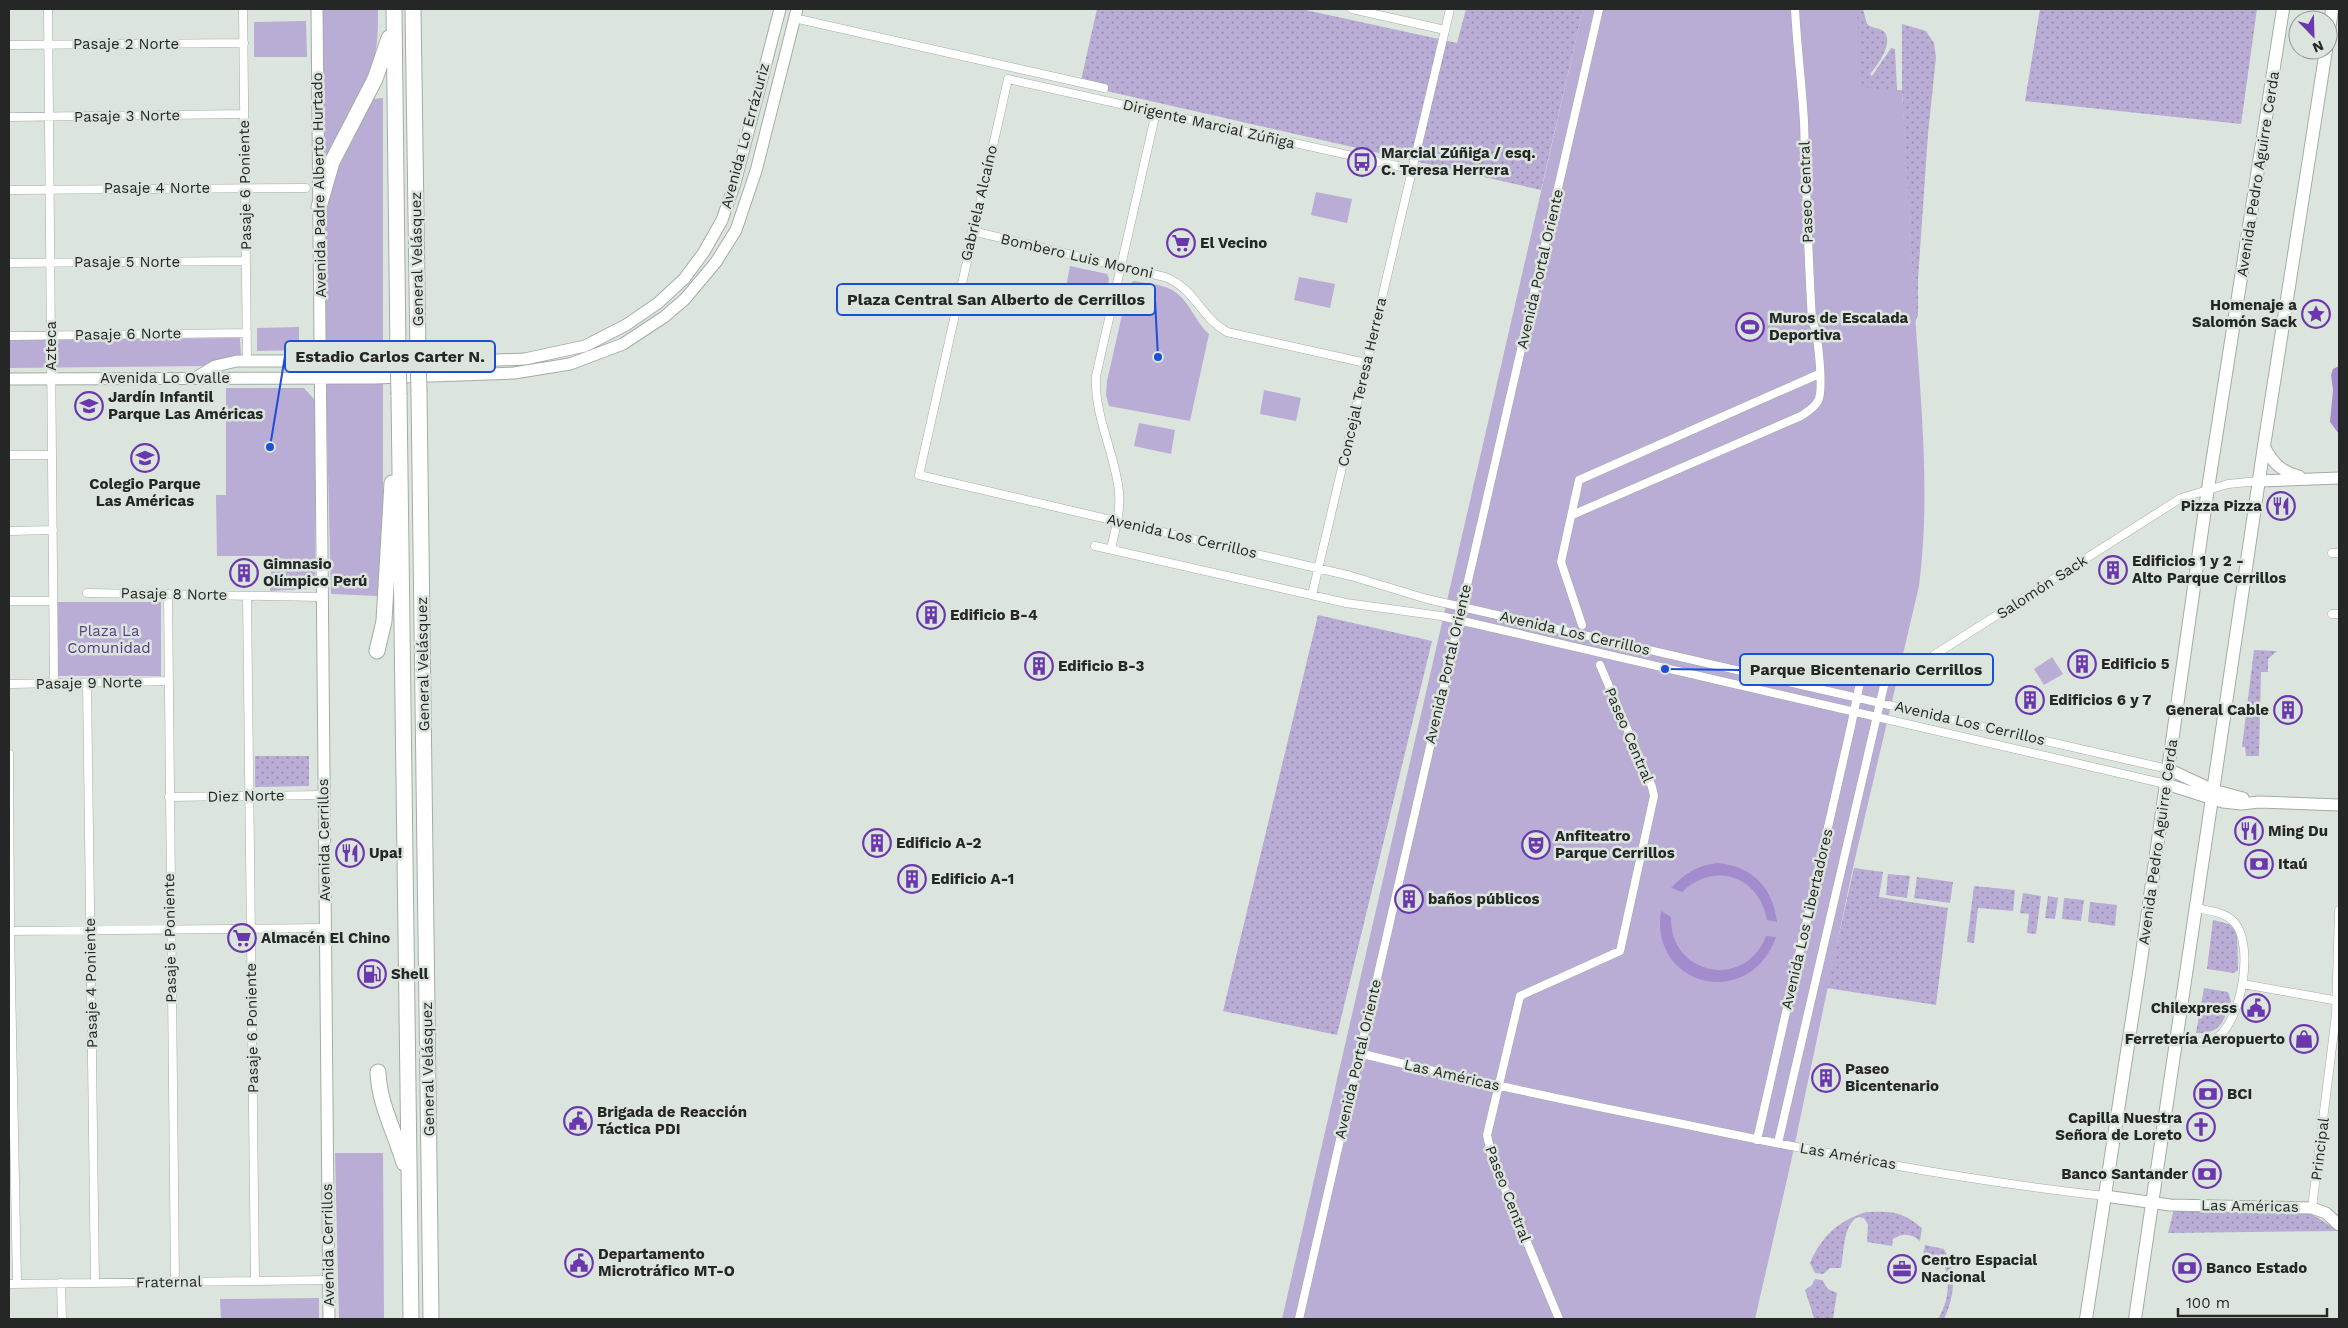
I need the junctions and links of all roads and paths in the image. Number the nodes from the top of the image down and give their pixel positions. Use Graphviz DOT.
graph roads {
  1 [pos="48,9"];
  2 [pos="243,9"];
  3 [pos="317,9"];
  4 [pos="413,9"];
  5 [pos="780,9"];
  6 [pos="1352,9"];
  7 [pos="1450,9"];
  8 [pos="1599,9"];
  9 [pos="1795,9"];
  10 [pos="2283,9"];
  11 [pos="394,10"];
  12 [pos="796,13"];
  13 [pos="1444,30"];
  14 [pos="244,43"];
  15 [pos="9,45"];
  16 [pos="48,45"];
  17 [pos="2324,60"];
  18 [pos="1008,79"];
  19 [pos="1104,88"];
  20 [pos="1156,112"];
  21 [pos="244,114"];
  22 [pos="49,116"];
  23 [pos="9,117"];
  24 [pos="1411,169"];
  25 [pos="245,188"];
  26 [pos="306,188"];
  27 [pos="50,189"];
  28 [pos="9,190"];
  29 [pos="319,207"];
  30 [pos="972,231"];
  31 [pos="246,261"];
  32 [pos="9,263"];
  33 [pos="50,263"];
  34 [pos="1122,266"];
  35 [pos="247,333"];
  36 [pos="51,335"];
  37 [pos="9,336"];
  38 [pos="247,361"];
  39 [pos="321,361"];
  40 [pos="1366,363"];
  41 [pos="1819,374"];
  42 [pos="321,377"];
  43 [pos="197,378"];
  44 [pos="9,379"];
  45 [pos="52,379"];
  46 [pos="400,435"];
  47 [pos="2264,446"];
  48 [pos="9,455"];
  49 [pos="52,455"];
  50 [pos="919,475"];
  51 [pos="2308,478"];
  52 [pos="2339,478"];
  53 [pos="2259,481"];
  54 [pos="2208,489"];
  55 [pos="1572,515"];
  56 [pos="1117,521"];
  57 [pos="52,530"];
  58 [pos="9,531"];
  59 [pos="1095,546"];
  60 [pos="1111,549"];
  61 [pos="1319,568"];
  62 [pos="87,593"];
  63 [pos="168,594"];
  64 [pos="1312,595"];
  65 [pos="247,596"];
  66 [pos="321,597"];
  67 [pos="9,601"];
  68 [pos="53,601"];
  69 [pos="1462,607"];
  70 [pos="1459,620"];
  71 [pos="1582,625"];
  72 [pos="377,651"];
  73 [pos="1864,663"];
  74 [pos="1888,664"];
  75 [pos="1600,665"];
  76 [pos="169,681"];
  77 [pos="54,683"];
  78 [pos="87,683"];
  79 [pos="9,684"];
  80 [pos="1856,698"];
  81 [pos="1881,703"];
  82 [pos="1854,713"];
  83 [pos="1878,718"];
  84 [pos="9,754"];
  85 [pos="2168,768"];
  86 [pos="2166,784"];
  87 [pos="2212,794"];
  88 [pos="324,795"];
  89 [pos="248,796"];
  90 [pos="169,797"];
  91 [pos="2339,805"];
  92 [pos="2196,908"];
  93 [pos="2339,910"];
  94 [pos="325,928"];
  95 [pos="251,929"];
  96 [pos="91,930"];
  97 [pos="170,930"];
  98 [pos="9,931"];
  99 [pos="2243,984"];
  100 [pos="2338,1001"];
  101 [pos="2178,1038"];
  102 [pos="1359,1054"];
  103 [pos="378,1072"];
  104 [pos="1498,1085"];
  105 [pos="1757,1140"];
  106 [pos="1778,1143"];
  107 [pos="410,1185"];
  108 [pos="2106,1196"];
  109 [pos="2154,1204"];
  110 [pos="2312,1208"];
  111 [pos="2339,1225"];
  112 [pos="328,1280"];
  113 [pos="255,1281"];
  114 [pos="175,1282"];
  115 [pos="61,1283"];
  116 [pos="95,1283"];
  117 [pos="13,1284"];
  118 [pos="62,1319"];
  119 [pos="329,1319"];
  120 [pos="411,1319"];
  121 [pos="431,1319"];
  122 [pos="1299,1319"];
  123 [pos="1559,1319"];
  124 [pos="2086,1319"];
  125 [pos="2135,1319"];
  1 -- 16 [label="street, Azteca"];
  2 -- 14 [label="street, Pasaje 6 Poniente"];
  3 -- 29 [label="main road, Avenida Padre Alberto Hurtado"];
  4 -- 121 [label="highway, General Velásquez, bridge"];
  5 -- 39 [label="main road, Avenida Lo Errázuriz"];
  6 -- 13 [label="street"];
  7 -- 13 [label="street, Concejal Teresa Herrera"];
  8 -- 69 [label="street, Avenida Portal Oriente"];
  9 -- 41 [label="street, Paseo Central"];
  10 -- 54 [label="main road, Avenida Pedro Aguirre Cerda"];
  11 -- 29 [label="highway"];
  11 -- 46 [label="highway, General Velásquez, bridge"];
  12 -- 19 [label="street"];
  12 -- 42 [label="main road, Avenida Lo Errázuriz"];
  13 -- 24 [label="street, Concejal Teresa Herrera"];
  14 -- 16 [label="street, Pasaje 2 Norte"];
  14 -- 21 [label="street, Pasaje 6 Poniente"];
  15 -- 16 [label="street, Pasaje 2 Norte"];
  16 -- 22 [label="street, Azteca"];
  17 -- 47 [label="main road"];
  18 -- 20 [label="street, Dirigente Marcial Zúñiga"];
  18 -- 30 [label="street, Gabriela Alcaíno"];
  20 -- 24 [label="street, Dirigente Marcial Zúñiga"];
  20 -- 34 [label="street"];
  21 -- 22 [label="street, Pasaje 3 Norte"];
  21 -- 25 [label="street, Pasaje 6 Poniente"];
  22 -- 23 [label="street, Pasaje 3 Norte"];
  22 -- 27 [label="street, Azteca"];
  24 -- 40 [label="street, Concejal Teresa Herrera"];
  25 -- 26 [label="street, Pasaje 4 Norte"];
  25 -- 27 [label="street, Pasaje 4 Norte"];
  25 -- 31 [label="street, Pasaje 6 Poniente"];
  27 -- 28 [label="street, Pasaje 4 Norte"];
  27 -- 33 [label="street, Azteca"];
  29 -- 39 [label="main road, Avenida Padre Alberto Hurtado"];
  30 -- 34 [label="street, Bombero Luis Moroni"];
  30 -- 50 [label="street, Gabriela Alcaíno"];
  31 -- 33 [label="street, Pasaje 5 Norte"];
  31 -- 35 [label="street, Pasaje 6 Poniente"];
  32 -- 33 [label="street, Pasaje 5 Norte"];
  33 -- 36 [label="street, Azteca"];
  34 -- 40 [label="street, Bombero Luis Moroni"];
  34 -- 56 [label="street"];
  35 -- 36 [label="street, Pasaje 6 Norte"];
  35 -- 38 [label="street, Pasaje 6 Poniente"];
  36 -- 37 [label="street, Pasaje 6 Norte"];
  36 -- 45 [label="street, Azteca"];
  38 -- 39 [label="main road, Avenida Lo Errázuriz"];
  38 -- 43 [label="main road, Avenida Lo Errázuriz"];
  39 -- 42 [label="main road, Avenida Cerrillos"];
  40 -- 61 [label="street, Concejal Teresa Herrera"];
  41 -- 55 [label="street"];
  41 -- 55 [label="street, Paseo Central"];
  42 -- 43 [label="main road, Avenida Lo Ovalle"];
  42 -- 66 [label="main road, Avenida Cerrillos"];
  43 -- 45 [label="main road, Avenida Lo Ovalle"];
  44 -- 45 [label="main road, Avenida Lo Ovalle"];
  45 -- 49 [label="street, Azteca"];
  46 -- 72 [label="highway"];
  46 -- 107 [label="highway, General Velásquez"];
  47 -- 51 [label="main road, Salomón Sack"];
  47 -- 53 [label="main road"];
  48 -- 49 [label="street"];
  49 -- 57 [label="street, Azteca"];
  50 -- 56 [label="street, Avenida Los Cerrillos"];
  51 -- 52 [label="main road, Salomón Sack"];
  51 -- 53 [label="main road, Salomón Sack"];
  53 -- 54 [label="street, Salomón Sack"];
  53 -- 87 [label="main road"];
  54 -- 74 [label="street, Salomón Sack"];
  54 -- 85 [label="main road, Avenida Pedro Aguirre Cerda"];
  55 -- 71 [label="street"];
  56 -- 60 [label="street"];
  56 -- 61 [label="street, Avenida Los Cerrillos"];
  57 -- 58 [label="street"];
  57 -- 68 [label="street, Azteca"];
  59 -- 60 [label="street, Avenida Los Cerrillos"];
  60 -- 64 [label="street, Avenida Los Cerrillos"];
  61 -- 64 [label="street, Concejal Teresa Herrera"];
  61 -- 69 [label="street, Avenida Los Cerrillos"];
  62 -- 63 [label="street, Pasaje 8 Norte"];
  63 -- 65 [label="street, Pasaje 8 Norte"];
  63 -- 76 [label="street, Pasaje 5 Poniente"];
  64 -- 70 [label="street, Avenida Los Cerrillos"];
  65 -- 66 [label="street, Pasaje 8 Norte"];
  65 -- 89 [label="street, Pasaje 6 Poniente"];
  66 -- 88 [label="main road, Avenida Cerrillos"];
  67 -- 68 [label="street"];
  68 -- 77 [label="street, Azteca"];
  69 -- 70 [label="street, Avenida Portal Oriente"];
  69 -- 80 [label="street, Avenida Los Cerrillos"];
  70 -- 82 [label="street, Avenida Los Cerrillos"];
  70 -- 102 [label="street, Avenida Portal Oriente"];
  73 -- 74 [label="street, Salomón Sack"];
  73 -- 80 [label="street, Avenida Los Libertadores"];
  74 -- 81 [label="street, Avenida Los Libertadores"];
  75 -- 104 [label="street, Paseo Central"];
  76 -- 78 [label="street, Pasaje 9 Norte"];
  76 -- 90 [label="street, Pasaje 5 Poniente"];
  77 -- 78 [label="street, Pasaje 9 Norte"];
  77 -- 79 [label="street, Pasaje 9 Norte"];
  78 -- 96 [label="street, Pasaje 4 Poniente"];
  80 -- 81 [label="street, Avenida Los Cerrillos"];
  80 -- 82 [label="street, Avenida Los Libertadores"];
  81 -- 83 [label="street, Avenida Los Libertadores"];
  81 -- 85 [label="street, Avenida Los Cerrillos"];
  82 -- 83 [label="street, Avenida Los Cerrillos"];
  82 -- 105 [label="street, Avenida Los Libertadores"];
  83 -- 86 [label="street, Avenida Los Cerrillos"];
  83 -- 106 [label="street, Avenida Los Libertadores"];
  84 -- 98 [label="street"];
  85 -- 86 [label="main road, Avenida Pedro Aguirre Cerda"];
  85 -- 87 [label="main road, Avenida Los Cerrillos"];
  86 -- 87 [label="main road, Avenida Los Cerrillos"];
  86 -- 108 [label="main road, Avenida Pedro Aguirre Cerda"];
  87 -- 91 [label="main road, Avenida Los Cerrillos"];
  87 -- 92 [label="main road"];
  88 -- 89 [label="street, Diez Norte"];
  88 -- 94 [label="main road, Avenida Cerrillos"];
  89 -- 90 [label="street, Diez Norte"];
  89 -- 95 [label="street, Pasaje 6 Poniente"];
  90 -- 97 [label="street, Pasaje 5 Poniente"];
  92 -- 99 [label="street"];
  92 -- 101 [label="main road"];
  93 -- 100 [label="street, Principal"];
  94 -- 95 [label="street"];
  94 -- 112 [label="main road, Avenida Cerrillos"];
  95 -- 97 [label="street"];
  95 -- 113 [label="street, Pasaje 6 Poniente"];
  96 -- 97 [label="street"];
  96 -- 98 [label="street"];
  96 -- 116 [label="street, Pasaje 4 Poniente"];
  97 -- 114 [label="street, Pasaje 5 Poniente"];
  98 -- 117 [label="street"];
  99 -- 100 [label="street"];
  99 -- 101 [label="street"];
  100 -- 110 [label="street, Principal"];
  101 -- 109 [label="main road"];
  102 -- 104 [label="street, Las Américas"];
  102 -- 122 [label="street, Avenida Portal Oriente"];
  103 -- 107 [label="highway"];
  104 -- 105 [label="street, Las Américas"];
  104 -- 123 [label="street, Paseo Central"];
  105 -- 106 [label="street, Las Américas"];
  106 -- 108 [label="street, Las Américas"];
  107 -- 120 [label="highway, General Velásquez"];
  108 -- 109 [label="main road, Las Américas"];
  108 -- 124 [label="main road, Avenida Pedro Aguirre Cerda"];
  109 -- 110 [label="main road, Las Américas"];
  109 -- 125 [label="main road"];
  110 -- 111 [label="main road, Las Américas"];
  112 -- 113 [label="street, Fraternal"];
  112 -- 119 [label="main road, Avenida Cerrillos"];
  113 -- 114 [label="street, Fraternal"];
  114 -- 116 [label="street, Fraternal"];
  115 -- 116 [label="street, Fraternal"];
  115 -- 117 [label="street, Fraternal"];
  115 -- 118 [label="street"];
}
